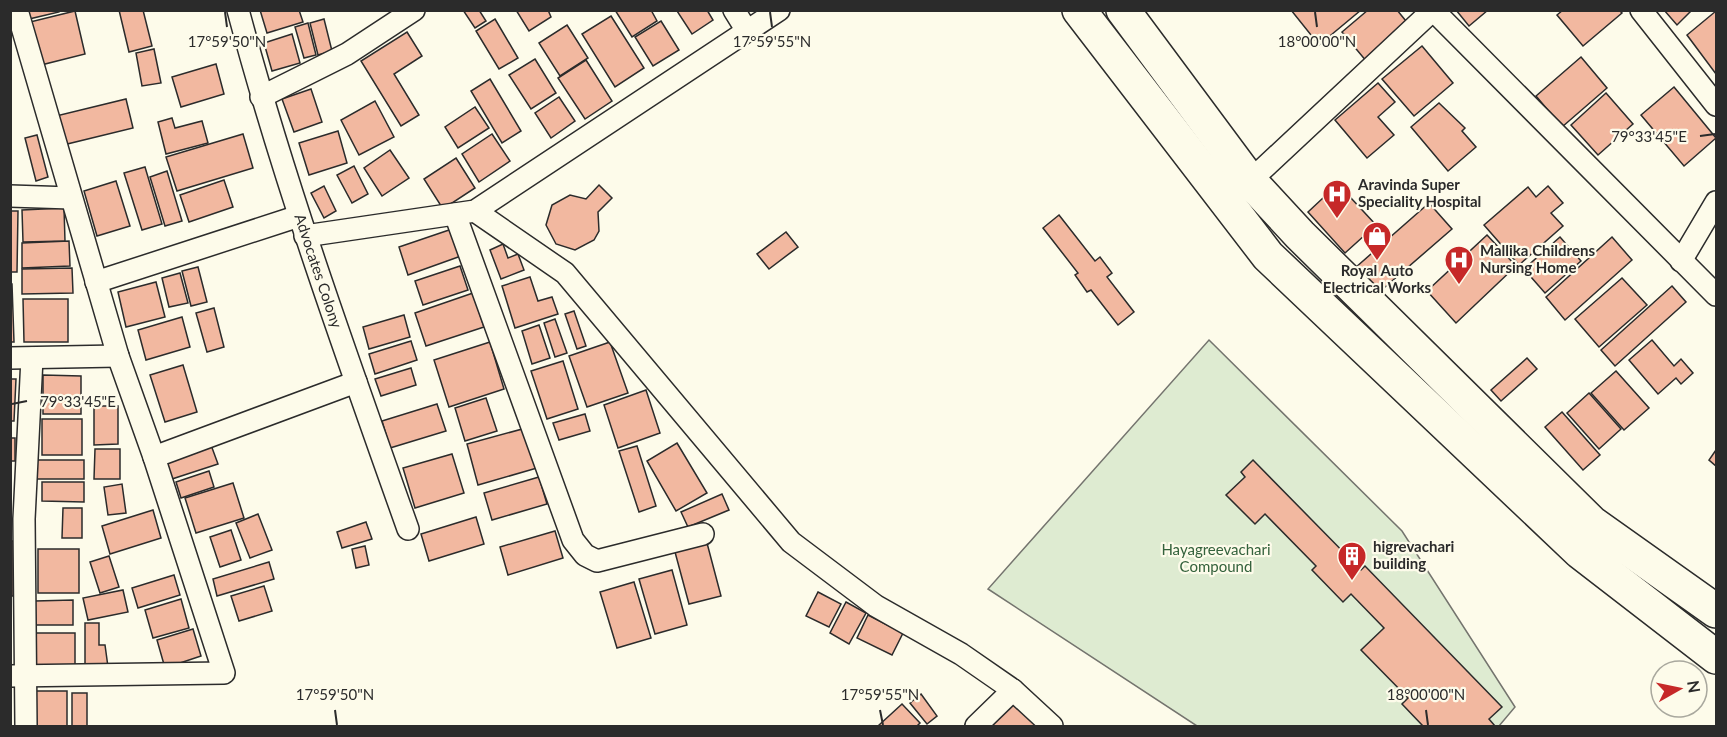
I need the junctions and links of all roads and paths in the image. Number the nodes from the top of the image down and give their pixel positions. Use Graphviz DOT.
graph roads {
  1 [pos="16,10"];
  2 [pos="238,10"];
  3 [pos="414,10"];
  4 [pos="734,10"];
  5 [pos="779,10"];
  6 [pos="1079,10"];
  7 [pos="1641,10"];
  8 [pos="1135,15"];
  9 [pos="747,31"];
  10 [pos="1111,53"];
  11 [pos="261,97"];
  12 [pos="1716,105"];
  13 [pos="1250,181"];
  14 [pos="10,196"];
  15 [pos="71,198"];
  16 [pos="1716,202"];
  17 [pos="465,213"];
  18 [pos="302,226"];
  19 [pos="1681,261"];
  20 [pos="96,282"];
  21 [pos="1716,295"];
  22 [pos="118,356"];
  23 [pos="21,358"];
  24 [pos="356,382"];
  25 [pos="154,457"];
  26 [pos="17,519"];
  27 [pos="408,529"];
  28 [pos="703,534"];
  29 [pos="1716,614"];
  30 [pos="1708,650"];
  31 [pos="18,677"];
  32 [pos="1013,690"];
  33 [pos="26,726"];
  34 [pos="976,726"];
  35 [pos="1052,726"];
  1 -- 15 [label="street"];
  2 -- 11 [label="street, Advocates Colony"];
  3 -- 11 [label="street"];
  4 -- 9 [label="street"];
  5 -- 9 [label="street"];
  6 -- 10 [label="main road"];
  7 -- 12 [label="street"];
  8 -- 10 [label="street"];
  8 -- 13 [label="main road"];
  9 -- 17 [label="street"];
  10 -- 30 [label="main road"];
  11 -- 18 [label="street, Advocates Colony"];
  13 -- 19 [label="street"];
  13 -- 29 [label="main road"];
  14 -- 15 [label="street"];
  15 -- 20 [label="street"];
  16 -- 19 [label="street"];
  17 -- 18 [label="street"];
  17 -- 28 [label="street"];
  17 -- 32 [label="street"];
  18 -- 20 [label="street"];
  18 -- 24 [label="street, Advocates Colony"];
  19 -- 21 [label="street"];
  20 -- 22 [label="street"];
  22 -- 23 [label="street"];
  22 -- 25 [label="street"];
  23 -- 26 [label="street"];
  24 -- 25 [label="street"];
  24 -- 27 [label="street, Advocates Colony"];
  25 -- 31 [label="street"];
  26 -- 31 [label="street"];
  29 -- 30 [label="street"];
  31 -- 33 [label="street"];
  32 -- 34 [label="street"];
  32 -- 35 [label="street"];
}
